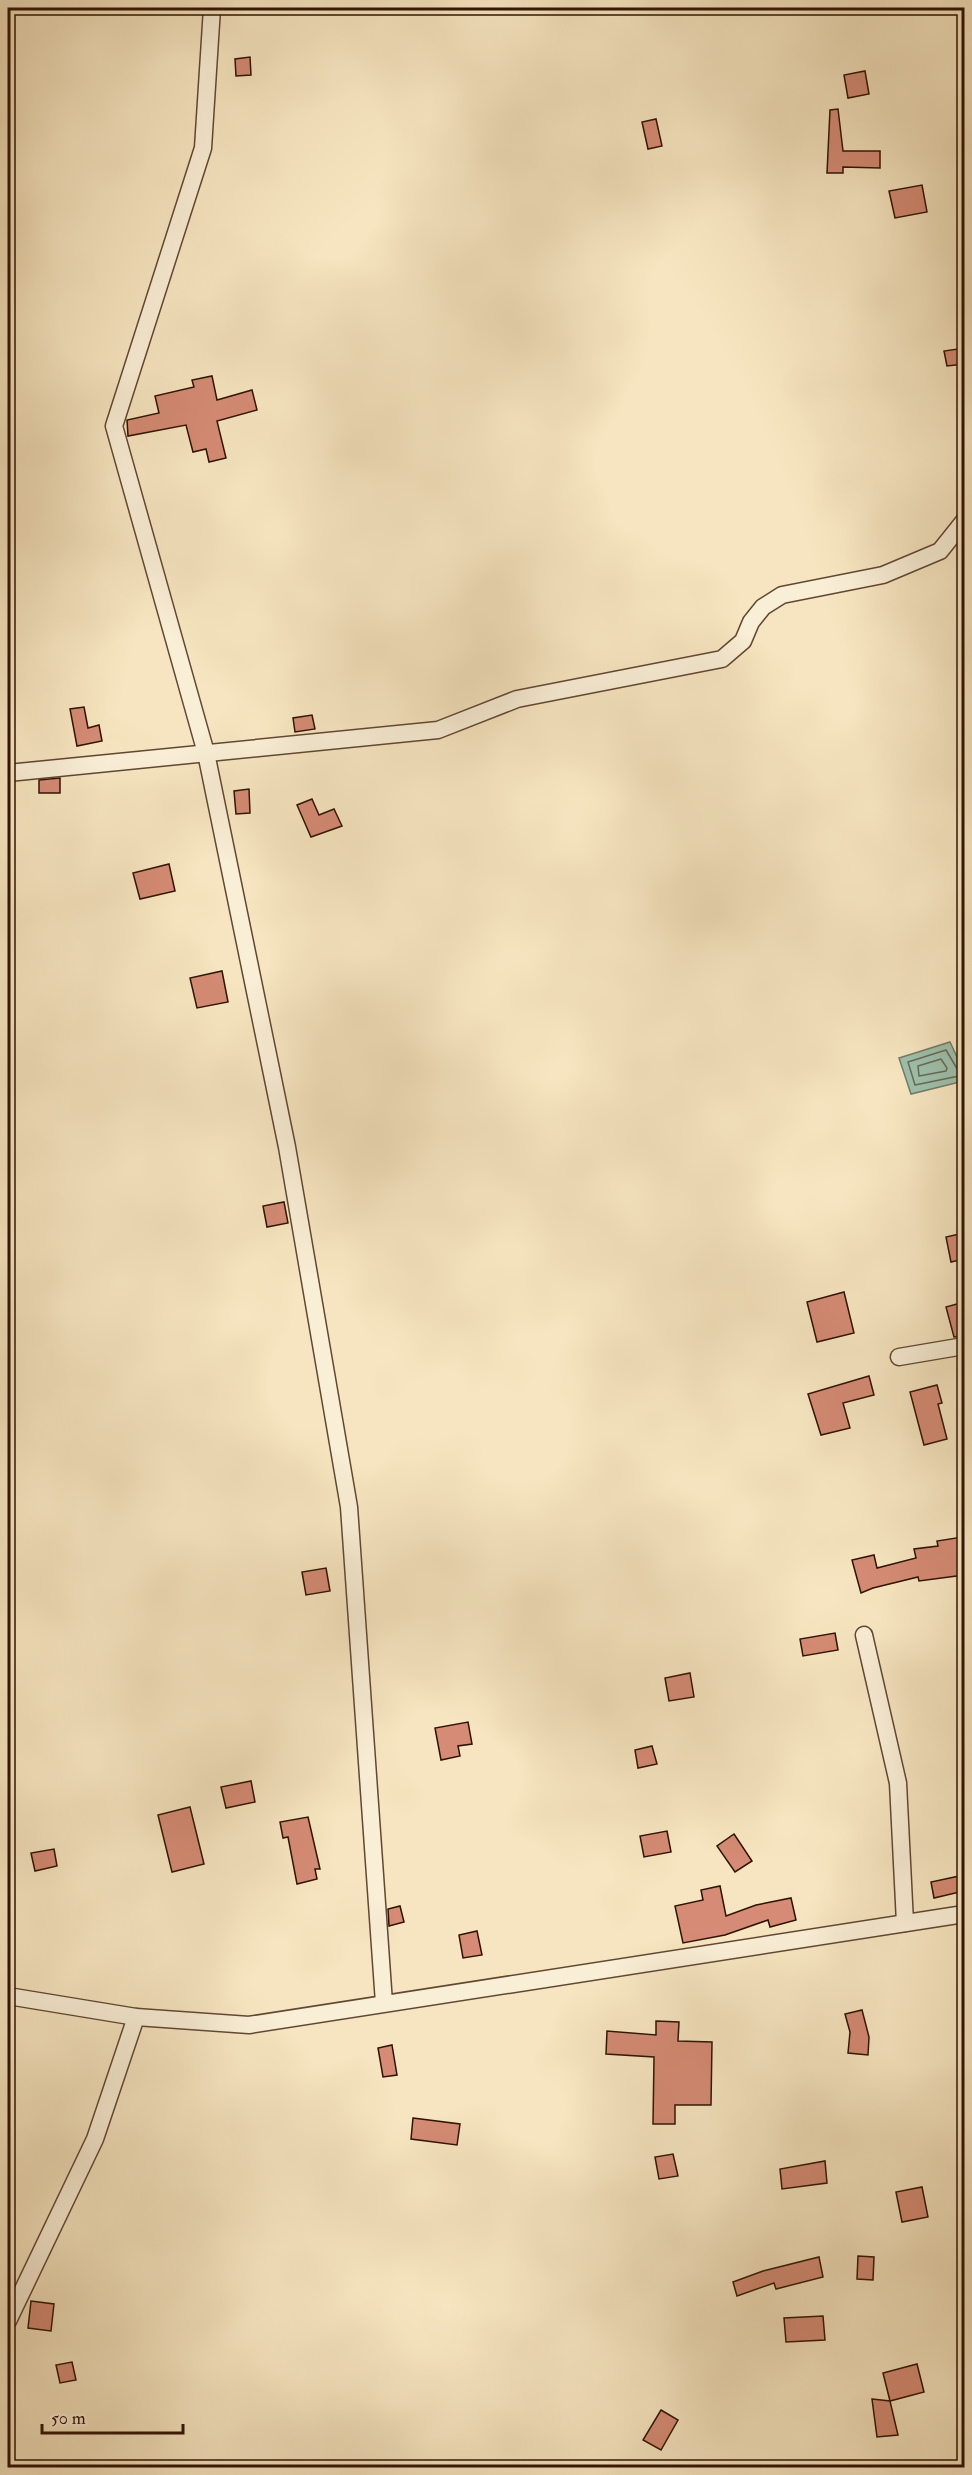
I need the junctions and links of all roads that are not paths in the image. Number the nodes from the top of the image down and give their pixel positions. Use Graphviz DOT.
graph roads {
  1 [pos="212,8"];
  2 [pos="964,521"];
  3 [pos="206,753"];
  4 [pos="8,773"];
  5 [pos="964,1346"];
  6 [pos="899,1357"];
  7 [pos="864,1635"];
  8 [pos="964,1914"];
  9 [pos="905,1923"];
  10 [pos="8,1996"];
  11 [pos="384,2003"];
  12 [pos="136,2017"];
  13 [pos="8,2321"];
  1 -- 3 [label="street"];
  2 -- 3 [label="street"];
  3 -- 4 [label="street"];
  3 -- 11 [label="street"];
  5 -- 6 [label="street"];
  7 -- 9 [label="street"];
  8 -- 9 [label="street"];
  9 -- 11 [label="street"];
  10 -- 12 [label="street"];
  11 -- 12 [label="street"];
  12 -- 13 [label="street"];
}
